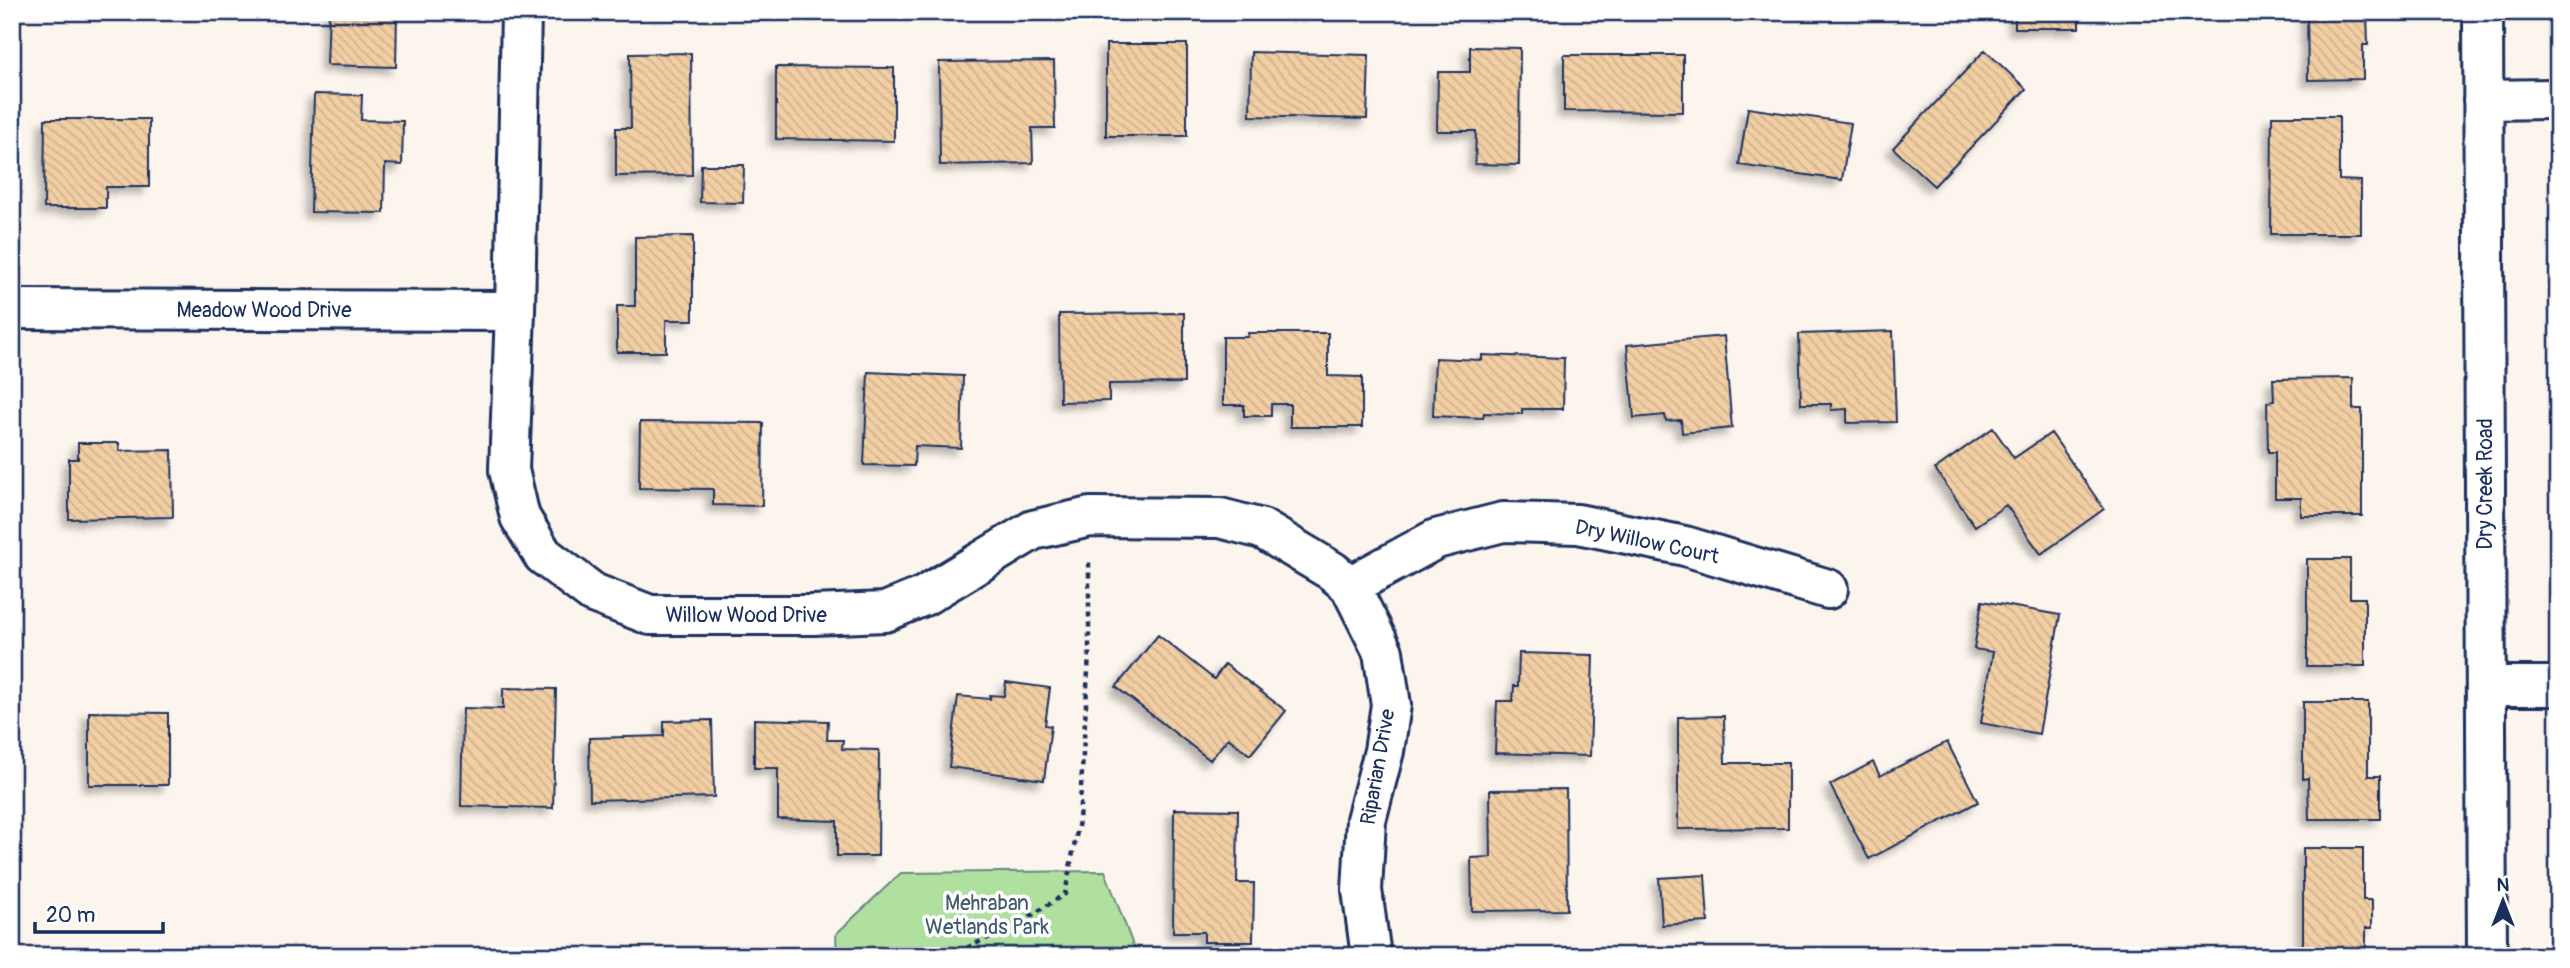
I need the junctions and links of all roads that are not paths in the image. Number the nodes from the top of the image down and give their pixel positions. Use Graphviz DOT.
graph roads {
  1 [pos="521,12"];
  2 [pos="2483,12"];
  3 [pos="2558,99"];
  4 [pos="2483,100"];
  5 [pos="12,309"];
  6 [pos="515,311"];
  7 [pos="1350,586"];
  8 [pos="1828,589"];
  9 [pos="2486,687"];
  10 [pos="2558,687"];
  11 [pos="1371,956"];
  12 [pos="2487,956"];
  1 -- 6 [label="street, Willow Wood Drive"];
  2 -- 4 [label="street, Dry Creek Road"];
  3 -- 4 [label="street"];
  4 -- 9 [label="street, Dry Creek Road"];
  5 -- 6 [label="street, Meadow Wood Drive"];
  6 -- 7 [label="street, Willow Wood Drive"];
  7 -- 8 [label="street, Dry Willow Court"];
  7 -- 11 [label="street, Riparian Drive"];
  9 -- 10 [label="street"];
  9 -- 12 [label="street, Dry Creek Road"];
}
